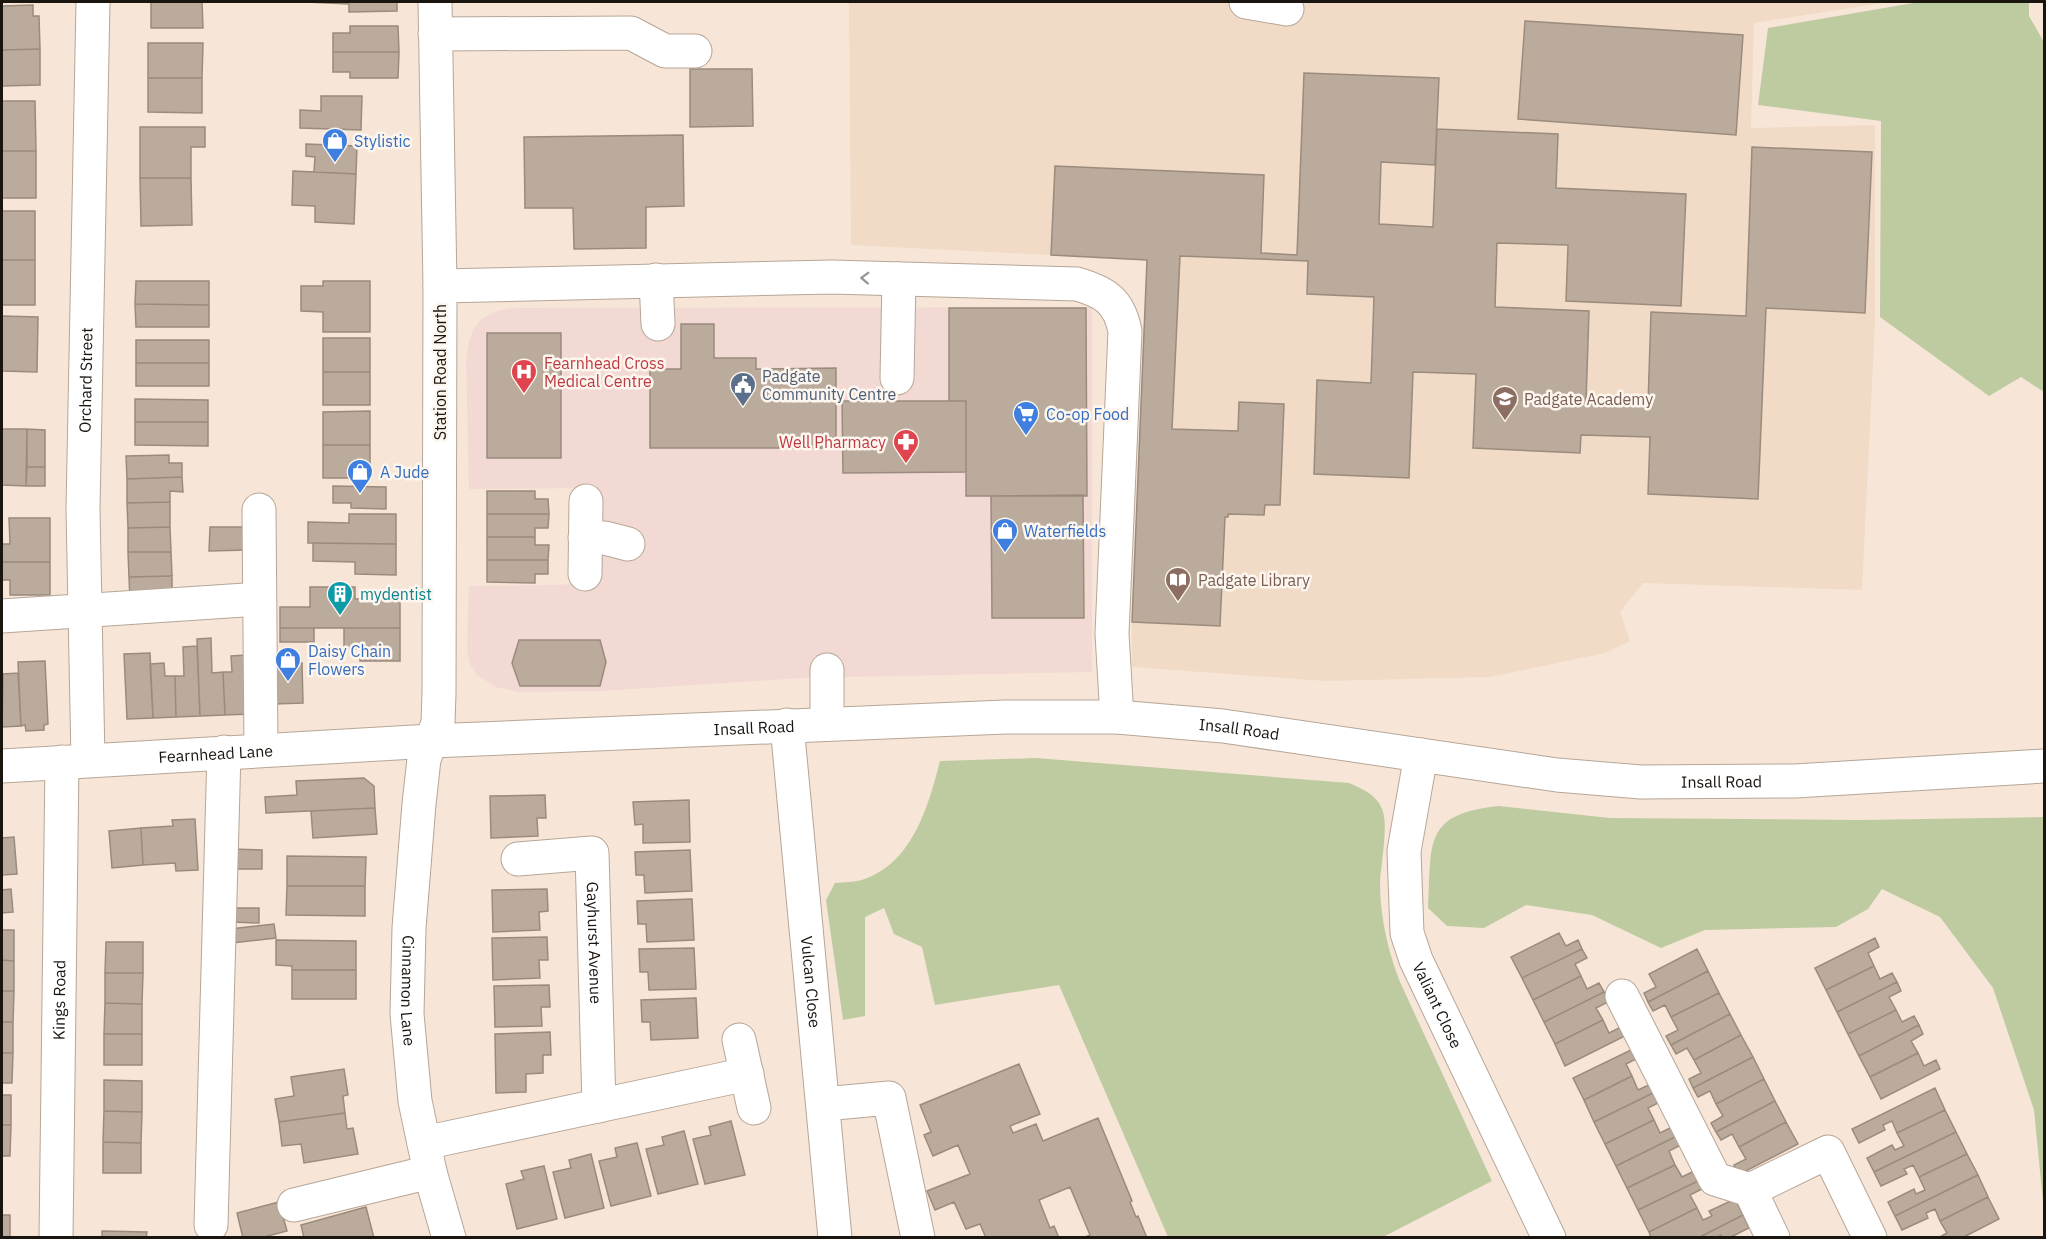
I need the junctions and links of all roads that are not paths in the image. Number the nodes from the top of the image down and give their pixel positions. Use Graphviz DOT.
graph roads {
  1 [pos="93,2"];
  2 [pos="435,2"];
  3 [pos="1246,2"];
  4 [pos="1287,9"];
  5 [pos="435,34"];
  6 [pos="695,51"];
  7 [pos="899,279"];
  8 [pos="656,280"];
  9 [pos="440,286"];
  10 [pos="658,324"];
  11 [pos="897,378"];
  12 [pos="586,501"];
  13 [pos="259,510"];
  14 [pos="585,538"];
  15 [pos="628,544"];
  16 [pos="585,574"];
  17 [pos="259,599"];
  18 [pos="84,611"];
  19 [pos="2,616"];
  20 [pos="827,670"];
  21 [pos="1117,717"];
  22 [pos="827,724"];
  23 [pos="787,725"];
  24 [pos="431,741"];
  25 [pos="261,750"];
  26 [pos="224,752"];
  27 [pos="1421,754"];
  28 [pos="75,761"];
  29 [pos="2,766"];
  30 [pos="2044,766"];
  31 [pos="518,859"];
  32 [pos="1622,996"];
  33 [pos="739,1040"];
  34 [pos="747,1074"];
  35 [pos="824,1104"];
  36 [pos="599,1106"];
  37 [pos="754,1108"];
  38 [pos="427,1158"];
  39 [pos="1750,1190"];
  40 [pos="294,1205"];
  41 [pos="211,1225"];
  42 [pos="56,1238"];
  43 [pos="449,1238"];
  44 [pos="835,1238"];
  45 [pos="918,1238"];
  46 [pos="1549,1238"];
  47 [pos="1773,1238"];
  48 [pos="1870,1238"];
  1 -- 18 [label="street, Orchard Street"];
  2 -- 5 [label="street, Station Road North"];
  3 -- 4 [label="street"];
  5 -- 6 [label="street"];
  5 -- 9 [label="street, Station Road North"];
  7 -- 8 [label="street, one-way"];
  7 -- 11 [label="street"];
  7 -- 21 [label="street"];
  8 -- 9 [label="street"];
  8 -- 10 [label="street"];
  9 -- 24 [label="street, Station Road North"];
  12 -- 14 [label="street"];
  13 -- 17 [label="street"];
  14 -- 15 [label="street"];
  14 -- 16 [label="street"];
  17 -- 18 [label="street"];
  17 -- 25 [label="street"];
  18 -- 19 [label="street"];
  18 -- 28 [label="street, Orchard Street"];
  20 -- 22 [label="street"];
  21 -- 22 [label="street, Insall Road"];
  21 -- 27 [label="street, Insall Road"];
  22 -- 23 [label="street, Insall Road"];
  23 -- 24 [label="street, Insall Road"];
  23 -- 35 [label="street, Vulcan Close"];
  24 -- 25 [label="street, Fearnhead Lane"];
  24 -- 38 [label="street, Cinnamon Lane"];
  25 -- 26 [label="street, Fearnhead Lane"];
  26 -- 28 [label="street, Fearnhead Lane"];
  26 -- 41 [label="street"];
  27 -- 30 [label="street, Insall Road"];
  27 -- 46 [label="street, Valiant Close"];
  28 -- 29 [label="street, Fearnhead Lane"];
  28 -- 42 [label="street, Kings Road"];
  31 -- 36 [label="street, Gayhurst Avenue"];
  32 -- 39 [label="street"];
  33 -- 34 [label="street"];
  34 -- 36 [label="street"];
  34 -- 37 [label="street"];
  35 -- 44 [label="street, Vulcan Close"];
  35 -- 45 [label="street"];
  36 -- 38 [label="street"];
  38 -- 40 [label="street"];
  38 -- 43 [label="street, Cinnamon Lane"];
  39 -- 47 [label="street"];
  39 -- 48 [label="street"];
}
